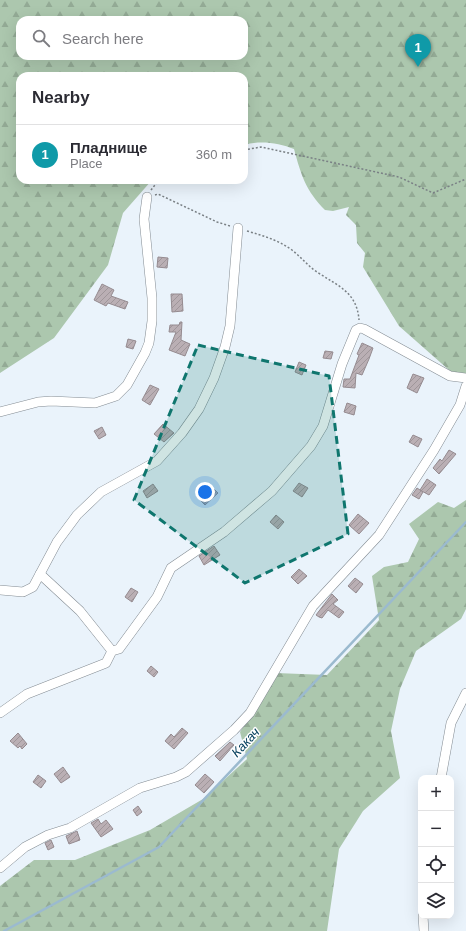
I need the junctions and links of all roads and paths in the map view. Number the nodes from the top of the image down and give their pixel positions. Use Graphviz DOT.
graph roads {
  1 [pos="248,149"];
  2 [pos="466,179"];
  3 [pos="154,184"];
  4 [pos="147,197"];
  5 [pos="238,228"];
  6 [pos="360,328"];
  7 [pos="466,378"];
  8 [pos="466,386"];
  9 [pos="0,412"];
  10 [pos="40,574"];
  11 [pos="0,590"];
  12 [pos="112,650"];
  13 [pos="466,693"];
  14 [pos="0,713"];
  15 [pos="442,775"];
  16 [pos="0,868"];
  17 [pos="423,919"];
  18 [pos="424,931"];
  1 -- 2 [label="path"];
  3 -- 4 [label="path"];
  4 -- 5 [label="path"];
  4 -- 9 [label="street"];
  5 -- 6 [label="path"];
  5 -- 10 [label="street"];
  6 -- 7 [label="street"];
  6 -- 12 [label="street"];
  8 -- 16 [label="street"];
  10 -- 11 [label="street"];
  10 -- 12 [label="street"];
  12 -- 14 [label="street"];
  13 -- 15 [label="street"];
  17 -- 18 [label="street"];
}
